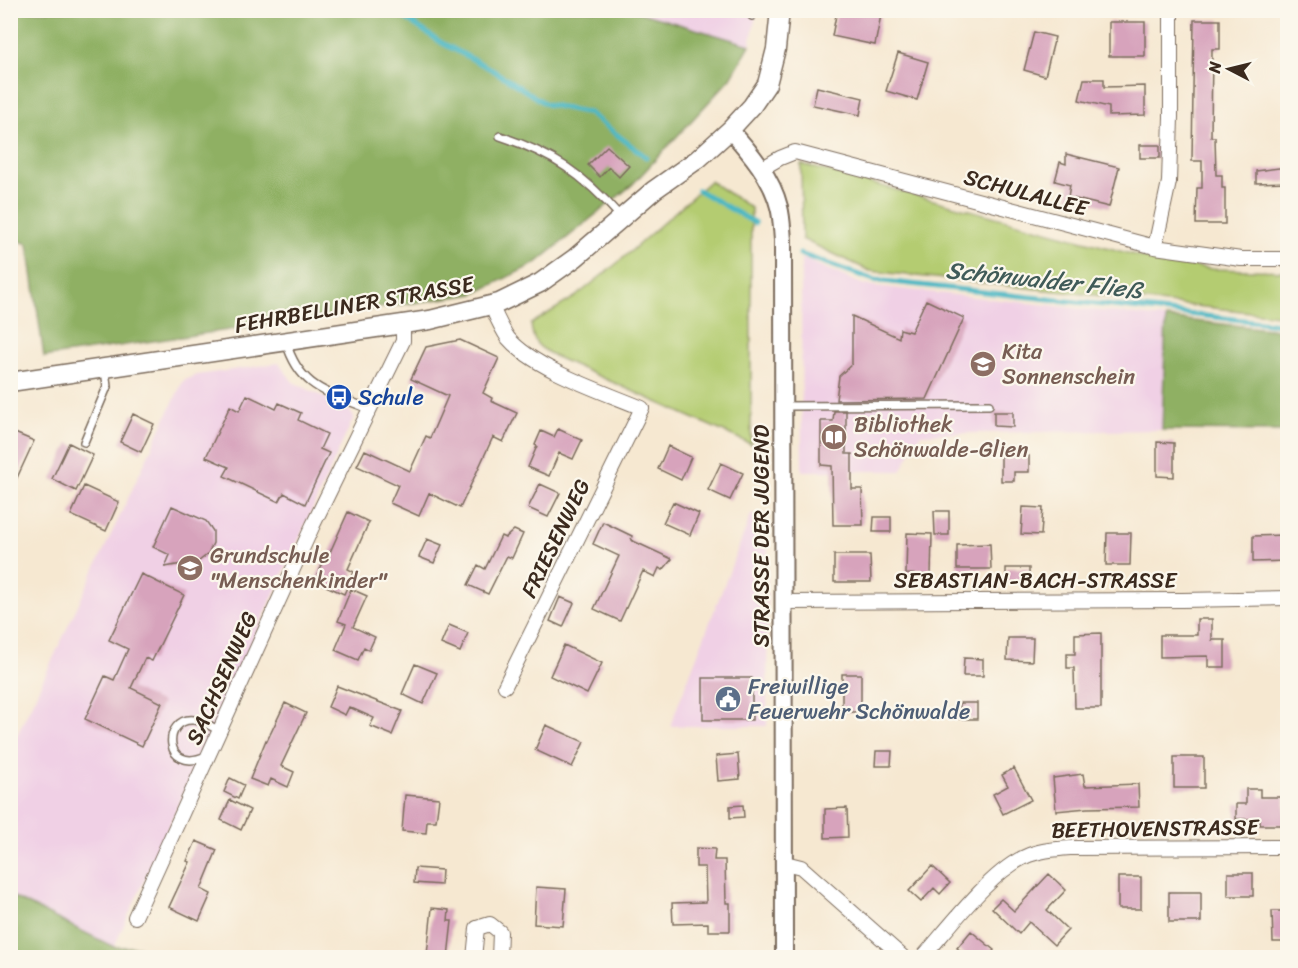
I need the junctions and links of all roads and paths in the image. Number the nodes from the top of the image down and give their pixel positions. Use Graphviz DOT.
graph roads {
  1 [pos="780,10"];
  2 [pos="1171,10"];
  3 [pos="730,130"];
  4 [pos="500,136"];
  5 [pos="761,170"];
  6 [pos="622,218"];
  7 [pos="1155,246"];
  8 [pos="1287,259"];
  9 [pos="491,305"];
  10 [pos="403,325"];
  11 [pos="286,342"];
  12 [pos="105,367"];
  13 [pos="10,382"];
  14 [pos="989,405"];
  15 [pos="783,406"];
  16 [pos="369,409"];
  17 [pos="84,442"];
  18 [pos="1287,598"];
  19 [pos="783,602"];
  20 [pos="506,686"];
  21 [pos="220,731"];
  22 [pos="210,754"];
  23 [pos="1287,847"];
  24 [pos="785,862"];
  25 [pos="135,917"];
  26 [pos="474,957"];
  27 [pos="499,957"];
  28 [pos="784,957"];
  29 [pos="904,957"];
  30 [pos="922,957"];
  1 -- 3 [label="main road, FEHRBELLINER STRASSE"];
  2 -- 7 [label="street"];
  3 -- 5 [label="street, STRASSE DER JUGEND"];
  3 -- 6 [label="main road, FEHRBELLINER STRASSE"];
  4 -- 6 [label="lane"];
  5 -- 7 [label="street, SCHULALLEE"];
  5 -- 15 [label="street, STRASSE DER JUGEND"];
  6 -- 9 [label="main road, FEHRBELLINER STRASSE"];
  7 -- 8 [label="street, SCHULALLEE"];
  9 -- 10 [label="main road, FEHRBELLINER STRASSE"];
  9 -- 20 [label="street, FRIESENWEG"];
  10 -- 11 [label="main road, FEHRBELLINER STRASSE"];
  10 -- 16 [label="street, SACHSENWEG"];
  11 -- 12 [label="main road, FEHRBELLINER STRASSE"];
  11 -- 16 [label="lane"];
  12 -- 13 [label="main road, FEHRBELLINER STRASSE"];
  12 -- 17 [label="lane"];
  14 -- 15 [label="lane"];
  15 -- 19 [label="street, STRASSE DER JUGEND"];
  16 -- 21 [label="street, SACHSENWEG"];
  18 -- 19 [label="street, SEBASTIAN-BACH-STRASSE"];
  19 -- 24 [label="street, STRASSE DER JUGEND"];
  21 -- 22 [label="street, SACHSENWEG"];
  21 -- 22 [label="lane"];
  22 -- 25 [label="street, SACHSENWEG"];
  23 -- 30 [label="street, BEETHOVENSTRASSE"];
  24 -- 28 [label="street, STRASSE DER JUGEND"];
  24 -- 29 [label="street"];
  26 -- 27 [label="street"];
}
